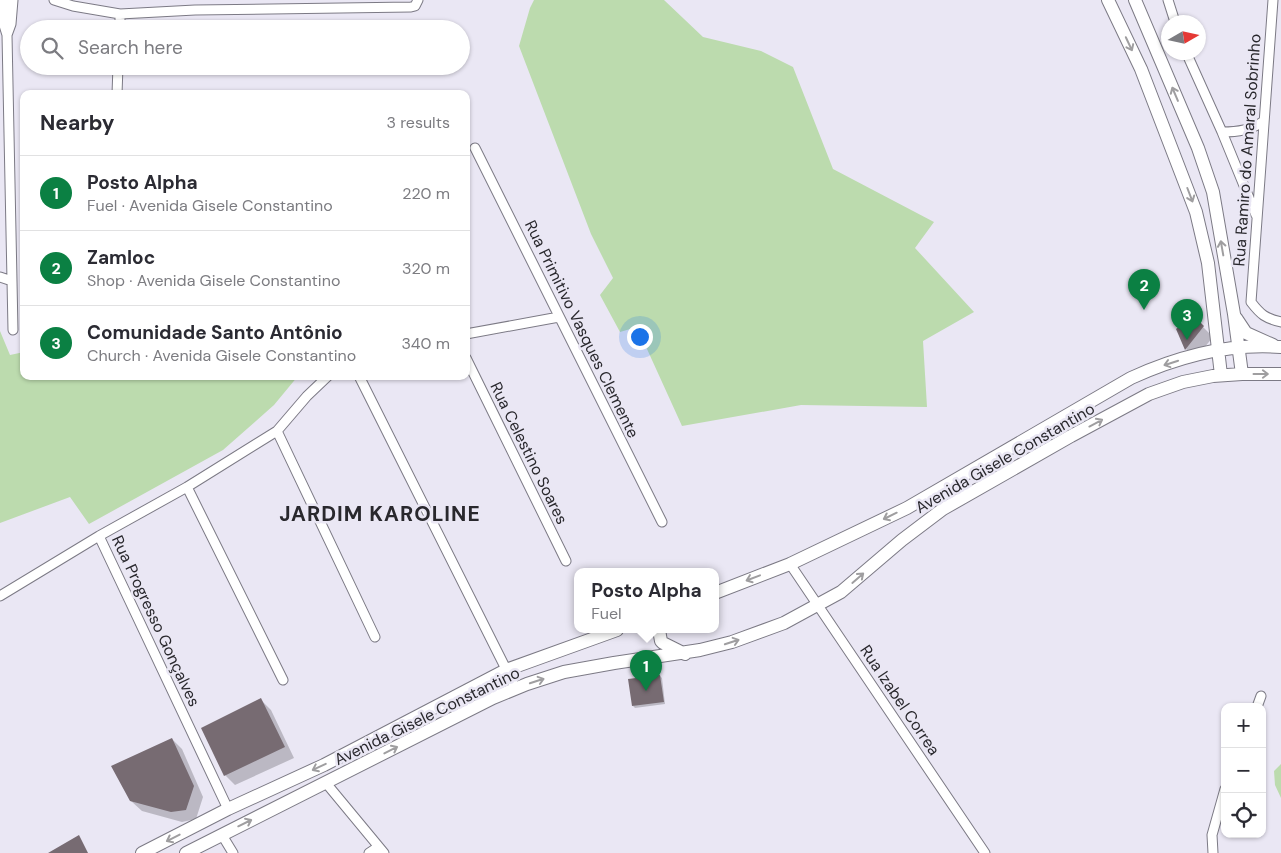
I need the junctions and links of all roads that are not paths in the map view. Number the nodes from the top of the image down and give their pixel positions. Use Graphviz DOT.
graph roads {
  1 [pos="4,0"];
  2 [pos="13,0"];
  3 [pos="54,0"];
  4 [pos="418,0"];
  5 [pos="1108,0"];
  6 [pos="1135,0"];
  7 [pos="1168,0"];
  8 [pos="1273,0"];
  9 [pos="120,14"];
  10 [pos="1173,15"];
  11 [pos="120,20"];
  12 [pos="4,34"];
  13 [pos="1190,60"];
  14 [pos="118,75"];
  15 [pos="117,90"];
  16 [pos="1264,121"];
  17 [pos="1222,132"];
  18 [pos="475,148"];
  19 [pos="1258,217"];
  20 [pos="0,277"];
  21 [pos="12,281"];
  22 [pos="1234,314"];
  23 [pos="559,317"];
  24 [pos="1281,322"];
  25 [pos="13,330"];
  26 [pos="470,333"];
  27 [pos="1279,347"];
  28 [pos="1238,348"];
  29 [pos="1218,350"];
  30 [pos="470,366"];
  31 [pos="1242,374"];
  32 [pos="1281,374"];
  33 [pos="1222,375"];
  34 [pos="324,380"];
  35 [pos="361,380"];
  36 [pos="277,431"];
  37 [pos="188,487"];
  38 [pos="662,522"];
  39 [pos="99,536"];
  40 [pos="566,561"];
  41 [pos="790,564"];
  42 [pos="719,591"];
  43 [pos="0,596"];
  44 [pos="818,606"];
  45 [pos="609,633"];
  46 [pos="660,633"];
  47 [pos="375,637"];
  48 [pos="685,654"];
  49 [pos="506,670"];
  50 [pos="283,680"];
  51 [pos="516,689"];
  52 [pos="1261,696"];
  53 [pos="1258,703"];
  54 [pos="326,783"];
  55 [pos="1224,793"];
  56 [pos="228,809"];
  57 [pos="222,835"];
  58 [pos="381,850"];
  59 [pos="142,853"];
  60 [pos="186,853"];
  61 [pos="233,853"];
  62 [pos="369,853"];
  63 [pos="985,853"];
  64 [pos="1212,853"];
  1 -- 12 [label="street"];
  2 -- 12 [label="street"];
  3 -- 9 [label="street"];
  4 -- 9 [label="street"];
  5 -- 29 [label="main road, one-way"];
  22 -- 6 [label="main road, one-way"];
  7 -- 10 [label="street"];
  8 -- 16 [label="street, Rua Ramiro do Amaral Sobrinho"];
  9 -- 11 [label="street"];
  12 -- 21 [label="street"];
  13 -- 17 [label="street"];
  14 -- 15 [label="street"];
  16 -- 17 [label="street"];
  16 -- 19 [label="street, Rua Ramiro do Amaral Sobrinho"];
  17 -- 19 [label="street"];
  18 -- 23 [label="street, Rua Primitivo Vasques Clemente"];
  19 -- 24 [label="street, Rua Ramiro do Amaral Sobrinho"];
  20 -- 21 [label="street"];
  21 -- 25 [label="street"];
  22 -- 27 [label="main road"];
  22 -- 28 [label="main road"];
  23 -- 26 [label="street"];
  23 -- 38 [label="street, Rua Primitivo Vasques Clemente"];
  27 -- 28 [label="main road, Avenida Gisele Constantino"];
  28 -- 29 [label="main road, Avenida Gisele Constantino"];
  28 -- 31 [label="main road"];
  29 -- 33 [label="main road"];
  29 -- 41 [label="main road, Avenida Gisele Constantino, one-way"];
  30 -- 40 [label="street, Rua Celestino Soares"];
  31 -- 32 [label="main road, Avenida Gisele Constantino, one-way"];
  31 -- 33 [label="main road, Avenida Gisele Constantino"];
  44 -- 33 [label="main road, Avenida Gisele Constantino, one-way"];
  34 -- 36 [label="street, Rua Progresso Gonçalves"];
  35 -- 49 [label="street"];
  36 -- 37 [label="street, Rua Progresso Gonçalves"];
  36 -- 47 [label="street"];
  37 -- 39 [label="street, Rua Progresso Gonçalves"];
  37 -- 50 [label="street"];
  39 -- 43 [label="street"];
  39 -- 56 [label="street, Rua Progresso Gonçalves"];
  41 -- 42 [label="main road, Avenida Gisele Constantino, one-way"];
  41 -- 44 [label="street, Rua Izabel Correa"];
  48 -- 44 [label="main road, Avenida Gisele Constantino, one-way"];
  44 -- 63 [label="street, Rua Izabel Correa"];
  45 -- 49 [label="main road, Avenida Gisele Constantino"];
  46 -- 48 [label="main road"];
  51 -- 48 [label="main road, Avenida Gisele Constantino, one-way"];
  49 -- 51 [label="street"];
  49 -- 56 [label="main road, Avenida Gisele Constantino, one-way"];
  54 -- 51 [label="main road, Avenida Gisele Constantino, one-way"];
  52 -- 53 [label="street"];
  57 -- 54 [label="main road, Avenida Gisele Constantino, one-way"];
  54 -- 58 [label="street"];
  55 -- 64 [label="street"];
  56 -- 59 [label="main road, Avenida Gisele Constantino, one-way"];
  57 -- 60 [label="main road, Avenida Gisele Constantino"];
  57 -- 61 [label="street"];
  58 -- 62 [label="street"];
}
